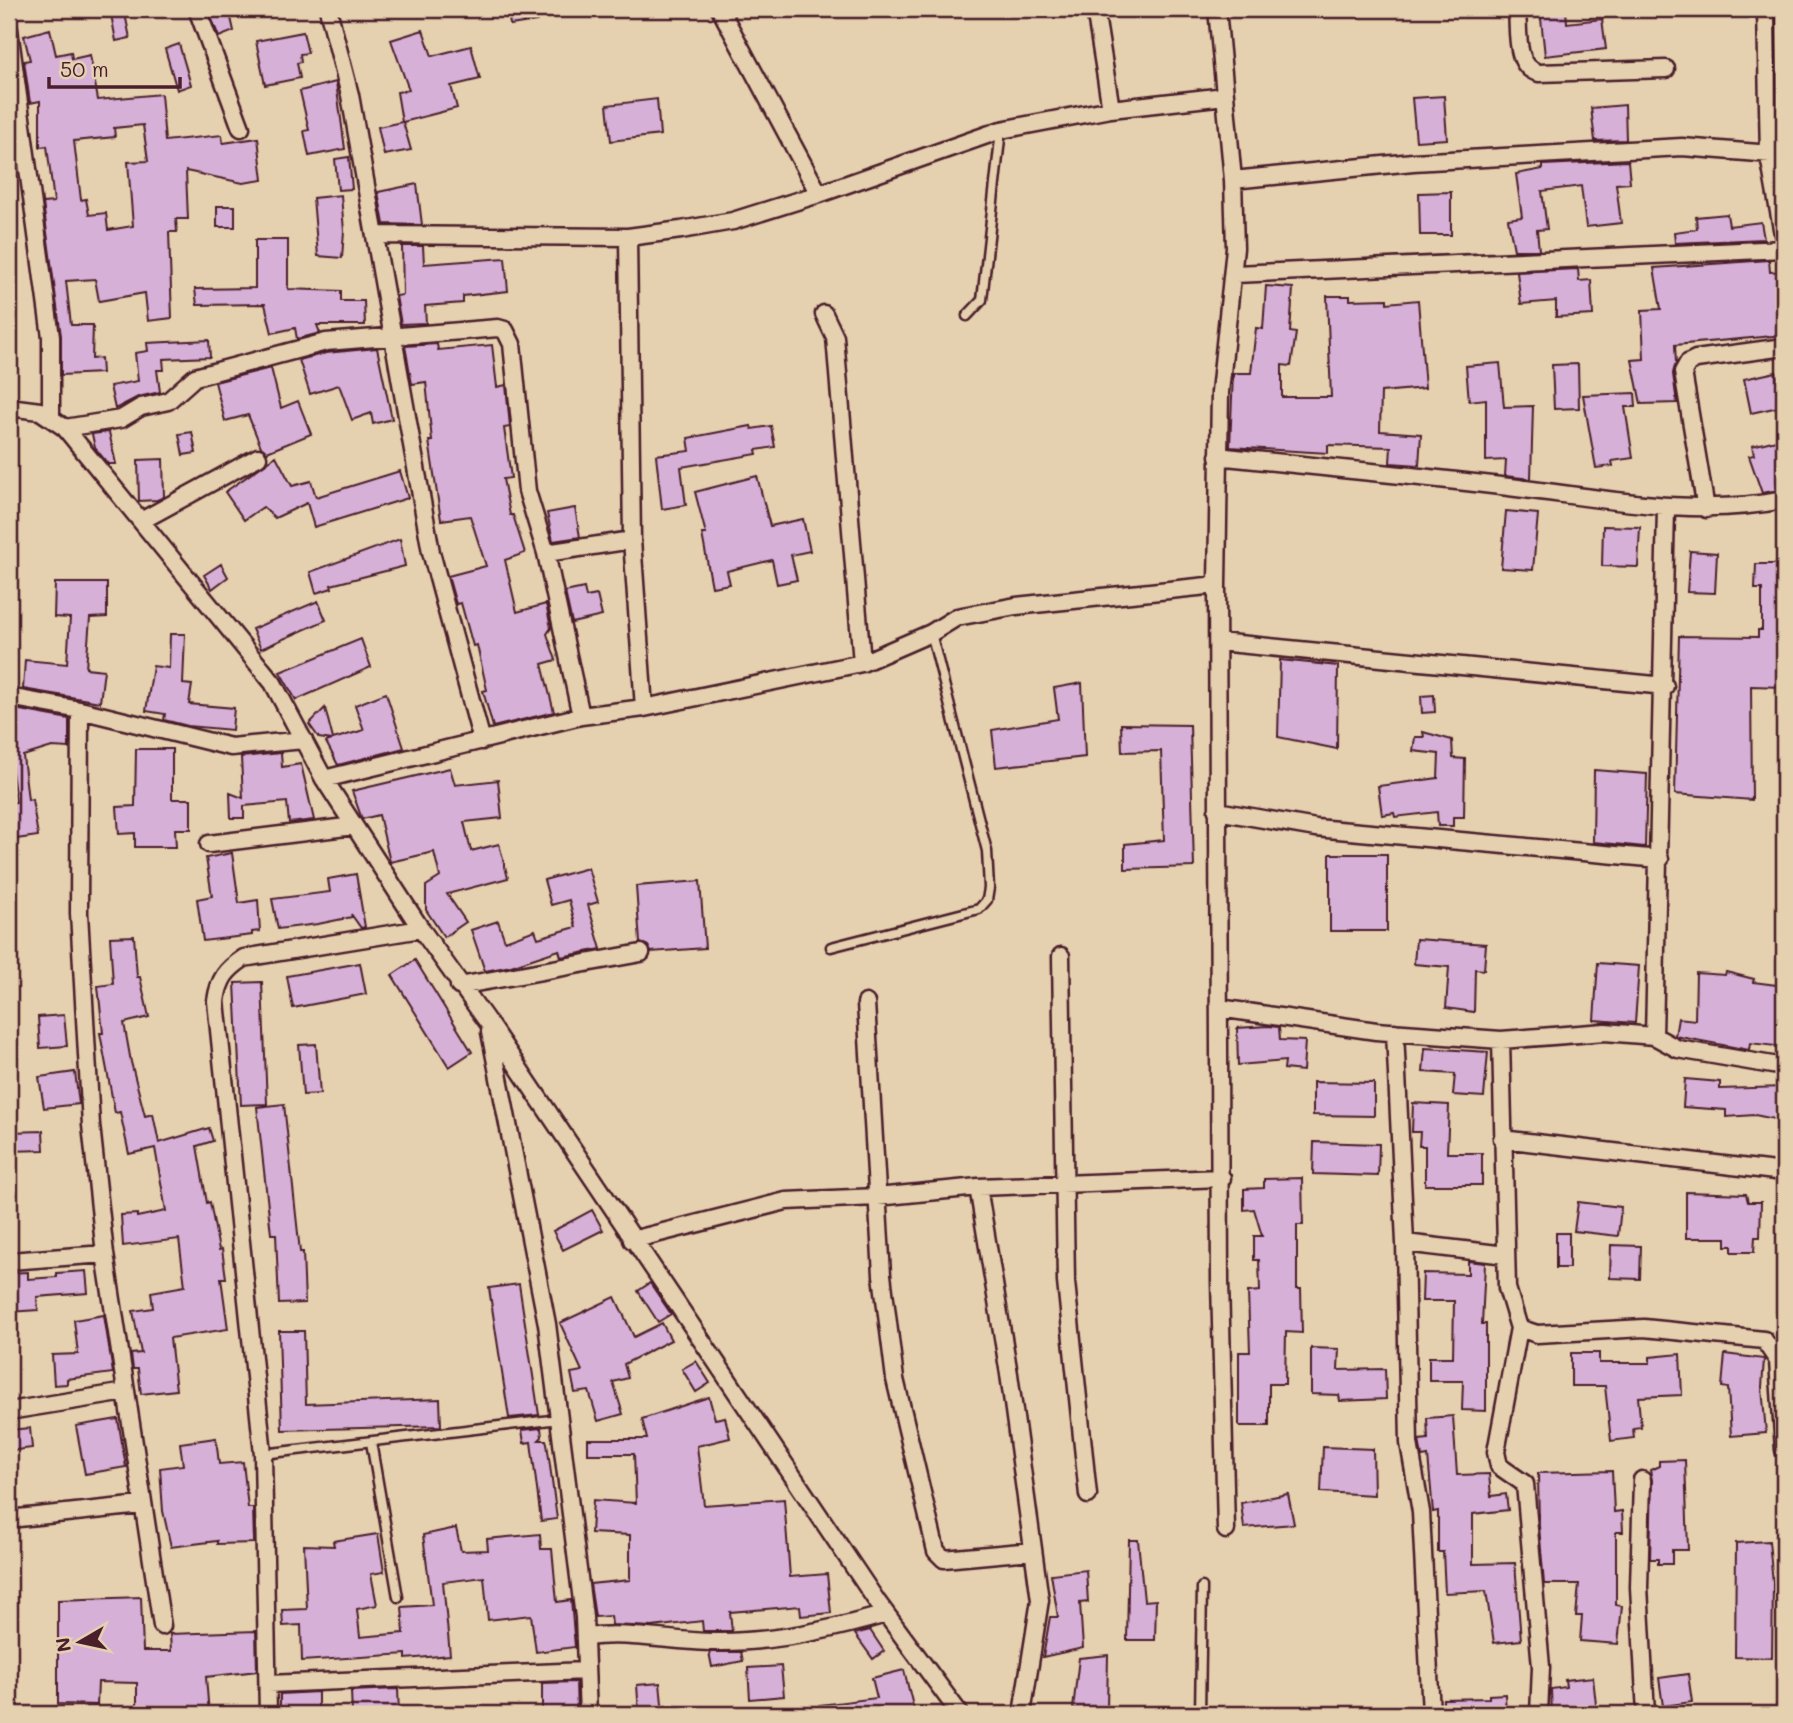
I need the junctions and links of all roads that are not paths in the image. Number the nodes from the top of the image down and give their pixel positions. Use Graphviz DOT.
graph roads {
  1 [pos="197,9"];
  2 [pos="328,9"];
  3 [pos="720,9"];
  4 [pos="1095,9"];
  5 [pos="1217,9"];
  6 [pos="1517,9"];
  7 [pos="1766,9"];
  8 [pos="9,30"];
  9 [pos="1666,69"];
  10 [pos="1225,96"];
  11 [pos="1111,109"];
  12 [pos="240,128"];
  13 [pos="1001,130"];
  14 [pos="1777,155"];
  15 [pos="1233,180"];
  16 [pos="819,194"];
  17 [pos="376,235"];
  18 [pos="628,237"];
  19 [pos="1784,240"];
  20 [pos="1784,249"];
  21 [pos="1235,274"];
  22 [pos="824,314"];
  23 [pos="967,316"];
  24 [pos="390,336"];
  25 [pos="1784,347"];
  26 [pos="9,407"];
  27 [pos="51,416"];
  28 [pos="65,428"];
  29 [pos="1218,456"];
  30 [pos="258,457"];
  31 [pos="1784,500"];
  32 [pos="1666,508"];
  33 [pos="1706,509"];
  34 [pos="141,522"];
  35 [pos="632,540"];
  36 [pos="546,553"];
  37 [pos="1217,585"];
  38 [pos="931,633"];
  39 [pos="1218,642"];
  40 [pos="862,663"];
  41 [pos="1665,686"];
  42 [pos="9,697"];
  43 [pos="644,708"];
  44 [pos="80,710"];
  45 [pos="581,716"];
  46 [pos="304,740"];
  47 [pos="482,741"];
  48 [pos="324,779"];
  49 [pos="1217,811"];
  50 [pos="354,826"];
  51 [pos="209,844"];
  52 [pos="1660,859"];
  53 [pos="421,929"];
  54 [pos="831,947"];
  55 [pos="641,953"];
  56 [pos="1061,956"];
  57 [pos="459,986"];
  58 [pos="866,1003"];
  59 [pos="1219,1008"];
  60 [pos="489,1024"];
  61 [pos="1395,1032"];
  62 [pos="1654,1036"];
  63 [pos="1501,1041"];
  64 [pos="1784,1067"];
  65 [pos="1502,1139"];
  66 [pos="1784,1172"];
  67 [pos="1222,1178"];
  68 [pos="1063,1183"];
  69 [pos="978,1187"];
  70 [pos="877,1197"];
  71 [pos="632,1240"];
  72 [pos="1405,1243"];
  73 [pos="105,1254"];
  74 [pos="1506,1255"];
  75 [pos="9,1261"];
  76 [pos="1519,1328"];
  77 [pos="126,1392"];
  78 [pos="9,1410"];
  79 [pos="560,1419"];
  80 [pos="371,1443"];
  81 [pos="1784,1450"];
  82 [pos="263,1454"];
  83 [pos="1642,1480"];
  84 [pos="1088,1495"];
  85 [pos="142,1505"];
  86 [pos="9,1519"];
  87 [pos="1226,1530"];
  88 [pos="1032,1551"];
  89 [pos="1202,1587"];
  90 [pos="398,1597"];
  91 [pos="886,1614"];
  92 [pos="162,1626"];
  93 [pos="586,1637"];
  94 [pos="586,1671"];
  95 [pos="268,1684"];
  96 [pos="268,1714"];
  97 [pos="588,1714"];
  98 [pos="960,1714"];
  99 [pos="1022,1714"];
  100 [pos="1200,1714"];
  101 [pos="1431,1714"];
  102 [pos="1539,1714"];
  103 [pos="1646,1714"];
  1 -- 12 [label="street"];
  2 -- 17 [label="street"];
  3 -- 16 [label="street"];
  4 -- 11 [label="street"];
  5 -- 10 [label="street"];
  6 -- 9 [label="street"];
  7 -- 14 [label="street"];
  8 -- 27 [label="street"];
  10 -- 11 [label="street"];
  10 -- 15 [label="street"];
  11 -- 13 [label="street"];
  13 -- 16 [label="street"];
  13 -- 23 [label="lane"];
  14 -- 15 [label="street"];
  14 -- 19 [label="street"];
  15 -- 21 [label="street"];
  16 -- 18 [label="street"];
  17 -- 18 [label="street"];
  17 -- 24 [label="street"];
  18 -- 35 [label="street"];
  20 -- 21 [label="street"];
  21 -- 29 [label="street"];
  22 -- 40 [label="street"];
  24 -- 28 [label="street"];
  24 -- 36 [label="street"];
  24 -- 47 [label="street"];
  25 -- 33 [label="street"];
  26 -- 27 [label="street"];
  27 -- 28 [label="street"];
  28 -- 34 [label="street"];
  29 -- 32 [label="street"];
  29 -- 37 [label="street"];
  30 -- 34 [label="street"];
  31 -- 33 [label="street"];
  32 -- 33 [label="street"];
  32 -- 41 [label="street"];
  34 -- 46 [label="street"];
  35 -- 36 [label="street"];
  35 -- 43 [label="street"];
  36 -- 45 [label="street"];
  37 -- 38 [label="street"];
  37 -- 39 [label="street"];
  38 -- 40 [label="street"];
  38 -- 54 [label="lane"];
  39 -- 41 [label="street"];
  39 -- 49 [label="street"];
  40 -- 43 [label="street"];
  41 -- 52 [label="street"];
  42 -- 44 [label="street"];
  43 -- 45 [label="street"];
  44 -- 46 [label="street"];
  44 -- 73 [label="street"];
  45 -- 47 [label="street"];
  46 -- 48 [label="street"];
  47 -- 48 [label="street"];
  48 -- 50 [label="street"];
  49 -- 52 [label="street"];
  49 -- 59 [label="street"];
  50 -- 51 [label="street"];
  50 -- 53 [label="street"];
  52 -- 62 [label="street"];
  53 -- 57 [label="street"];
  53 -- 82 [label="street"];
  55 -- 57 [label="street"];
  56 -- 68 [label="street"];
  57 -- 60 [label="street"];
  58 -- 70 [label="street"];
  59 -- 61 [label="street"];
  59 -- 67 [label="street"];
  60 -- 71 [label="street"];
  60 -- 79 [label="street"];
  61 -- 63 [label="street"];
  61 -- 72 [label="street"];
  62 -- 63 [label="street"];
  62 -- 64 [label="street"];
  63 -- 65 [label="street"];
  65 -- 66 [label="street"];
  65 -- 74 [label="street"];
  67 -- 68 [label="street"];
  67 -- 87 [label="street"];
  68 -- 69 [label="street"];
  68 -- 84 [label="street"];
  69 -- 70 [label="street"];
  69 -- 88 [label="street"];
  70 -- 71 [label="street"];
  70 -- 88 [label="street"];
  71 -- 91 [label="street"];
  72 -- 74 [label="street"];
  72 -- 101 [label="street"];
  73 -- 75 [label="street"];
  73 -- 77 [label="street"];
  74 -- 76 [label="street"];
  76 -- 81 [label="street"];
  76 -- 102 [label="street"];
  77 -- 78 [label="street"];
  77 -- 85 [label="street"];
  79 -- 80 [label="lane"];
  79 -- 93 [label="street"];
  80 -- 82 [label="lane"];
  80 -- 90 [label="lane"];
  82 -- 95 [label="street"];
  83 -- 103 [label="street"];
  85 -- 86 [label="street"];
  85 -- 92 [label="street"];
  88 -- 99 [label="street"];
  89 -- 100 [label="lane"];
  91 -- 93 [label="street"];
  91 -- 98 [label="street"];
  93 -- 94 [label="street"];
  94 -- 95 [label="street"];
  94 -- 97 [label="street"];
  95 -- 96 [label="street"];
}
